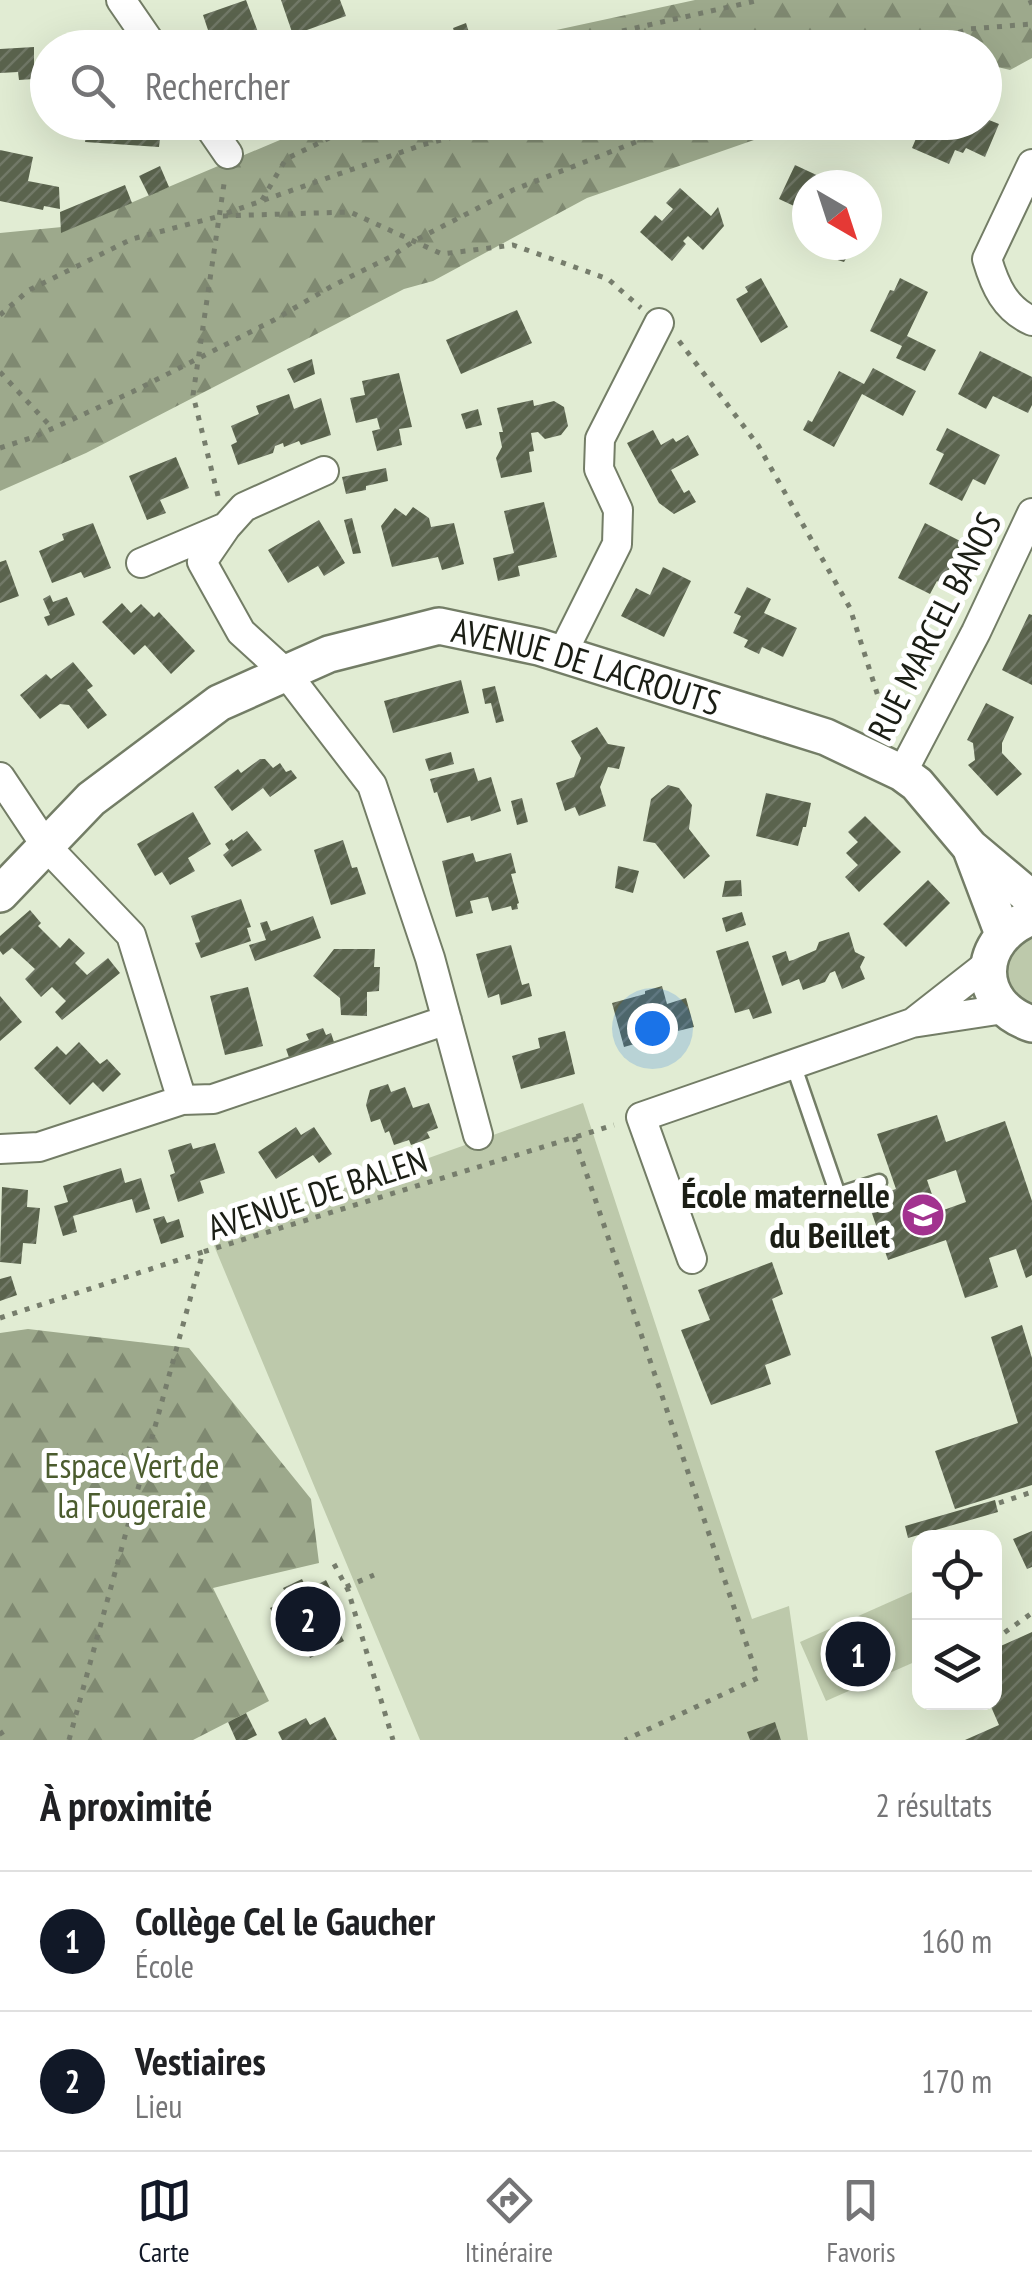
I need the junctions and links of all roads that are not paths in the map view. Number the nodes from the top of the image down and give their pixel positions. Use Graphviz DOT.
graph roads {
  1 [pos="120,0"];
  2 [pos="141,30"];
  3 [pos="218,140"];
  4 [pos="228,154"];
  5 [pos="1032,164"];
  6 [pos="1032,321"];
  7 [pos="659,323"];
  8 [pos="324,470"];
  9 [pos="1032,513"];
  10 [pos="226,527"];
  11 [pos="142,562"];
  12 [pos="562,654"];
  13 [pos="286,674"];
  14 [pos="902,773"];
  15 [pos="0,777"];
  16 [pos="46,846"];
  17 [pos="970,847"];
  18 [pos="0,894"];
  19 [pos="1032,899"];
  20 [pos="1008,938"];
  21 [pos="1018,1017"];
  22 [pos="447,1020"];
  23 [pos="912,1023"];
  24 [pos="794,1064"];
  25 [pos="182,1100"];
  26 [pos="478,1135"];
  27 [pos="0,1148"];
  28 [pos="879,1182"];
  29 [pos="692,1259"];
  1 -- 2 [label="street"];
  3 -- 4 [label="street"];
  5 -- 6 [label="street"];
  7 -- 12 [label="street"];
  8 -- 10 [label="street"];
  9 -- 14 [label="street, RUE MARCEL BANOS"];
  10 -- 11 [label="street"];
  10 -- 13 [label="street"];
  12 -- 13 [label="street, AVENUE DE LACROUTS"];
  12 -- 14 [label="street, AVENUE DE LACROUTS"];
  13 -- 16 [label="street, AVENUE DE LACROUTS"];
  13 -- 22 [label="street"];
  14 -- 17 [label="street, AVENUE DE LACROUTS"];
  15 -- 16 [label="street"];
  16 -- 18 [label="street, AVENUE DE LACROUTS"];
  16 -- 25 [label="street"];
  17 -- 19 [label="street, AVENUE DE LACROUTS"];
  17 -- 20 [label="street, AVENUE DE LACROUTS"];
  20 -- 21 [label="street, AVENUE DE LACROUTS"];
  20 -- 23 [label="street"];
  21 -- 23 [label="street"];
  22 -- 25 [label="street"];
  22 -- 26 [label="street"];
  23 -- 24 [label="street"];
  24 -- 28 [label="lane"];
  24 -- 29 [label="street"];
  25 -- 27 [label="street"];
}
